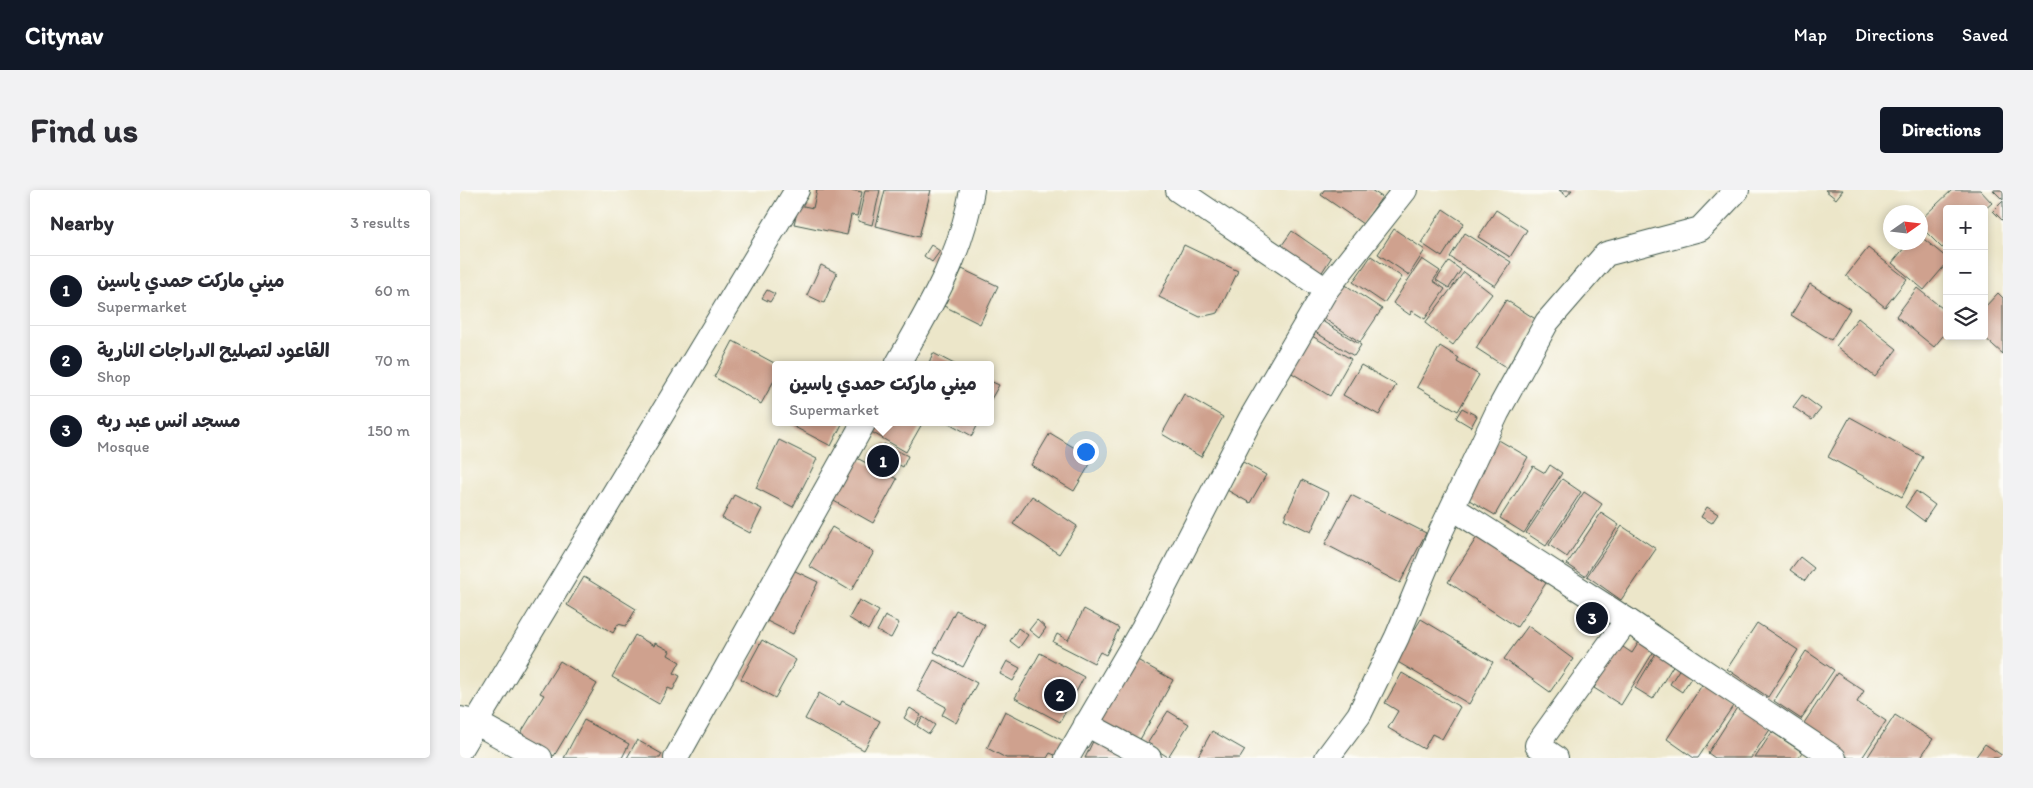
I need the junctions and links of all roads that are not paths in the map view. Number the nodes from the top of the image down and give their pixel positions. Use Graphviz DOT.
graph roads {
  1 [pos="797,190"];
  2 [pos="972,190"];
  3 [pos="1178,190"];
  4 [pos="1405,190"];
  5 [pos="1737,190"];
  6 [pos="1326,290"];
  7 [pos="899,361"];
  8 [pos="862,426"];
  9 [pos="1453,508"];
  10 [pos="1627,620"];
  11 [pos="468,721"];
  12 [pos="1086,724"];
  13 [pos="460,749"];
  14 [pos="1533,751"];
  15 [pos="540,758"];
  16 [pos="676,758"];
  17 [pos="1067,758"];
  18 [pos="1149,758"];
  19 [pos="1328,758"];
  20 [pos="1556,758"];
  21 [pos="1834,758"];
  1 -- 11 [label="street"];
  2 -- 7 [label="street"];
  3 -- 6 [label="street"];
  4 -- 6 [label="street"];
  5 -- 9 [label="street"];
  6 -- 12 [label="street"];
  8 -- 16 [label="street"];
  9 -- 10 [label="street"];
  9 -- 19 [label="street"];
  10 -- 14 [label="street"];
  10 -- 21 [label="street"];
  11 -- 13 [label="street"];
  11 -- 15 [label="street"];
  12 -- 17 [label="street"];
  12 -- 18 [label="street"];
  14 -- 20 [label="street"];
}
